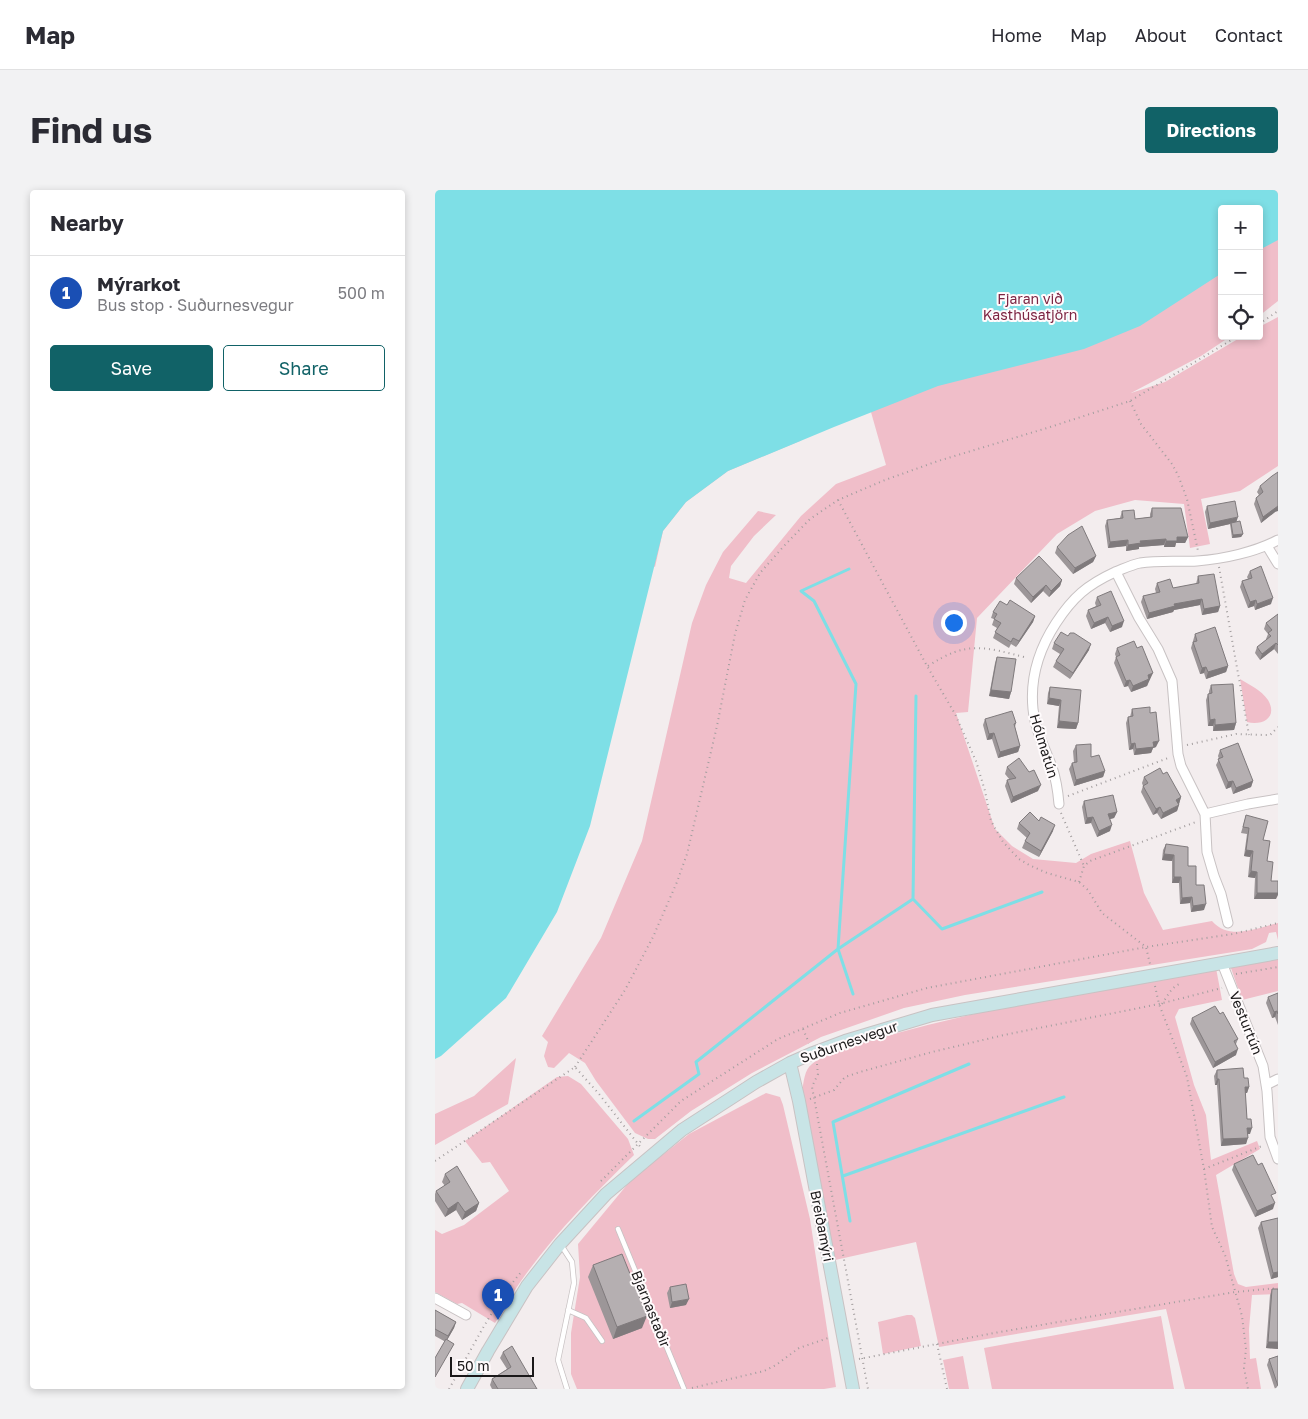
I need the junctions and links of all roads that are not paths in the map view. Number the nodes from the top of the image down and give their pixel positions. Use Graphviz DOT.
graph roads {
  1 [pos="1278,540"];
  2 [pos="1267,546"];
  3 [pos="1278,564"];
  4 [pos="1115,572"];
  5 [pos="1278,799"];
  6 [pos="1059,802"];
  7 [pos="1205,816"];
  8 [pos="1228,923"];
  9 [pos="1278,953"];
  10 [pos="1222,963"];
  11 [pos="790,1063"];
  12 [pos="1278,1079"];
  13 [pos="1266,1085"];
  14 [pos="1278,1159"];
  15 [pos="618,1229"];
  16 [pos="560,1244"];
  17 [pos="435,1298"];
  18 [pos="568,1310"];
  19 [pos="466,1315"];
  20 [pos="602,1341"];
  21 [pos="467,1389"];
  22 [pos="567,1389"];
  23 [pos="684,1389"];
  24 [pos="853,1389"];
  1 -- 2 [label="street, Hólmatún"];
  2 -- 3 [label="street"];
  2 -- 4 [label="street, Hólmatún"];
  4 -- 6 [label="street, Hólmatún"];
  4 -- 7 [label="street"];
  5 -- 7 [label="street"];
  7 -- 8 [label="street"];
  9 -- 10 [label="street, Suðurnesvegur"];
  10 -- 11 [label="street, Suðurnesvegur"];
  10 -- 13 [label="street, Vesturtún"];
  11 -- 16 [label="street, Suðurnesvegur"];
  11 -- 24 [label="street, Breiðamýri"];
  12 -- 13 [label="street"];
  13 -- 14 [label="street, Vesturtún"];
  15 -- 23 [label="lane, Bjarnastaðir"];
  16 -- 18 [label="lane"];
  16 -- 21 [label="street, Suðurnesvegur"];
  17 -- 19 [label="street"];
  18 -- 20 [label="lane"];
  18 -- 22 [label="lane"];
}
